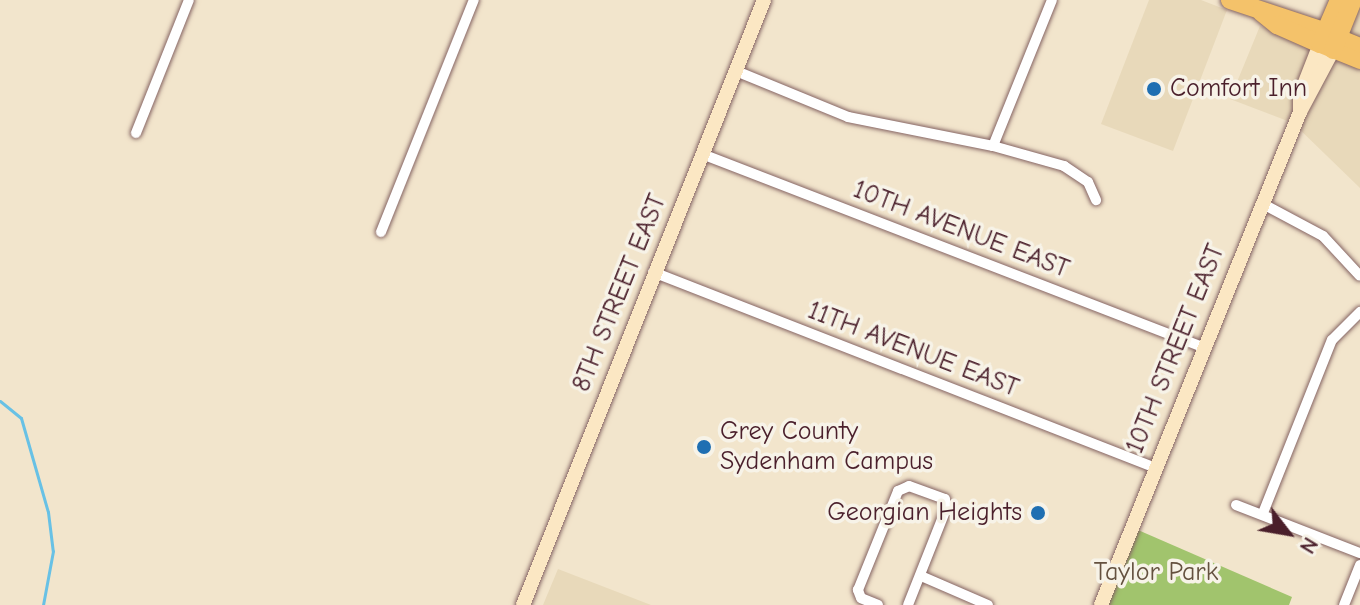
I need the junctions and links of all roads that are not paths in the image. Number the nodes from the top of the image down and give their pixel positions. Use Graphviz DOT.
graph roads {
  1 [pos="189,0"];
  2 [pos="474,0"];
  3 [pos="764,0"];
  4 [pos="1052,0"];
  5 [pos="1230,0"];
  6 [pos="1339,0"];
  7 [pos="1353,0"];
  8 [pos="1329,41"];
  9 [pos="1360,46"];
  10 [pos="1360,61"];
  11 [pos="736,71"];
  12 [pos="136,133"];
  13 [pos="993,146"];
  14 [pos="702,154"];
  15 [pos="1096,200"];
  16 [pos="1263,204"];
  17 [pos="381,232"];
  18 [pos="653,272"];
  19 [pos="1360,276"];
  20 [pos="1360,312"];
  21 [pos="1205,348"];
  22 [pos="1156,468"];
  23 [pos="1236,505"];
  24 [pos="1263,513"];
  25 [pos="1360,553"];
  26 [pos="1360,565"];
  27 [pos="921,576"];
  28 [pos="523,605"];
  29 [pos="878,605"];
  30 [pos="908,605"];
  31 [pos="988,605"];
  32 [pos="1101,605"];
  33 [pos="1344,605"];
  1 -- 12 [label="street"];
  2 -- 17 [label="street"];
  3 -- 11 [label="main road, 8TH STREET EAST"];
  4 -- 13 [label="street"];
  5 -- 8 [label="highway"];
  6 -- 8 [label="highway, 10TH STREET EAST"];
  7 -- 8 [label="highway, 10TH STREET EAST"];
  8 -- 9 [label="main road"];
  8 -- 10 [label="main road"];
  8 -- 16 [label="main road, 10TH STREET EAST"];
  11 -- 13 [label="street"];
  11 -- 14 [label="main road, 8TH STREET EAST"];
  13 -- 15 [label="street"];
  14 -- 18 [label="main road, 8TH STREET EAST"];
  14 -- 21 [label="street, 10TH AVENUE EAST"];
  16 -- 19 [label="street"];
  16 -- 21 [label="main road, 10TH STREET EAST"];
  18 -- 22 [label="street, 11TH AVENUE EAST"];
  18 -- 28 [label="main road, 8TH STREET EAST"];
  20 -- 24 [label="street"];
  21 -- 22 [label="main road, 10TH STREET EAST"];
  22 -- 32 [label="main road, 10TH STREET EAST"];
  23 -- 24 [label="street"];
  24 -- 25 [label="street"];
  26 -- 33 [label="street"];
  27 -- 29 [label="street"];
  27 -- 30 [label="street"];
  27 -- 31 [label="street"];
}
